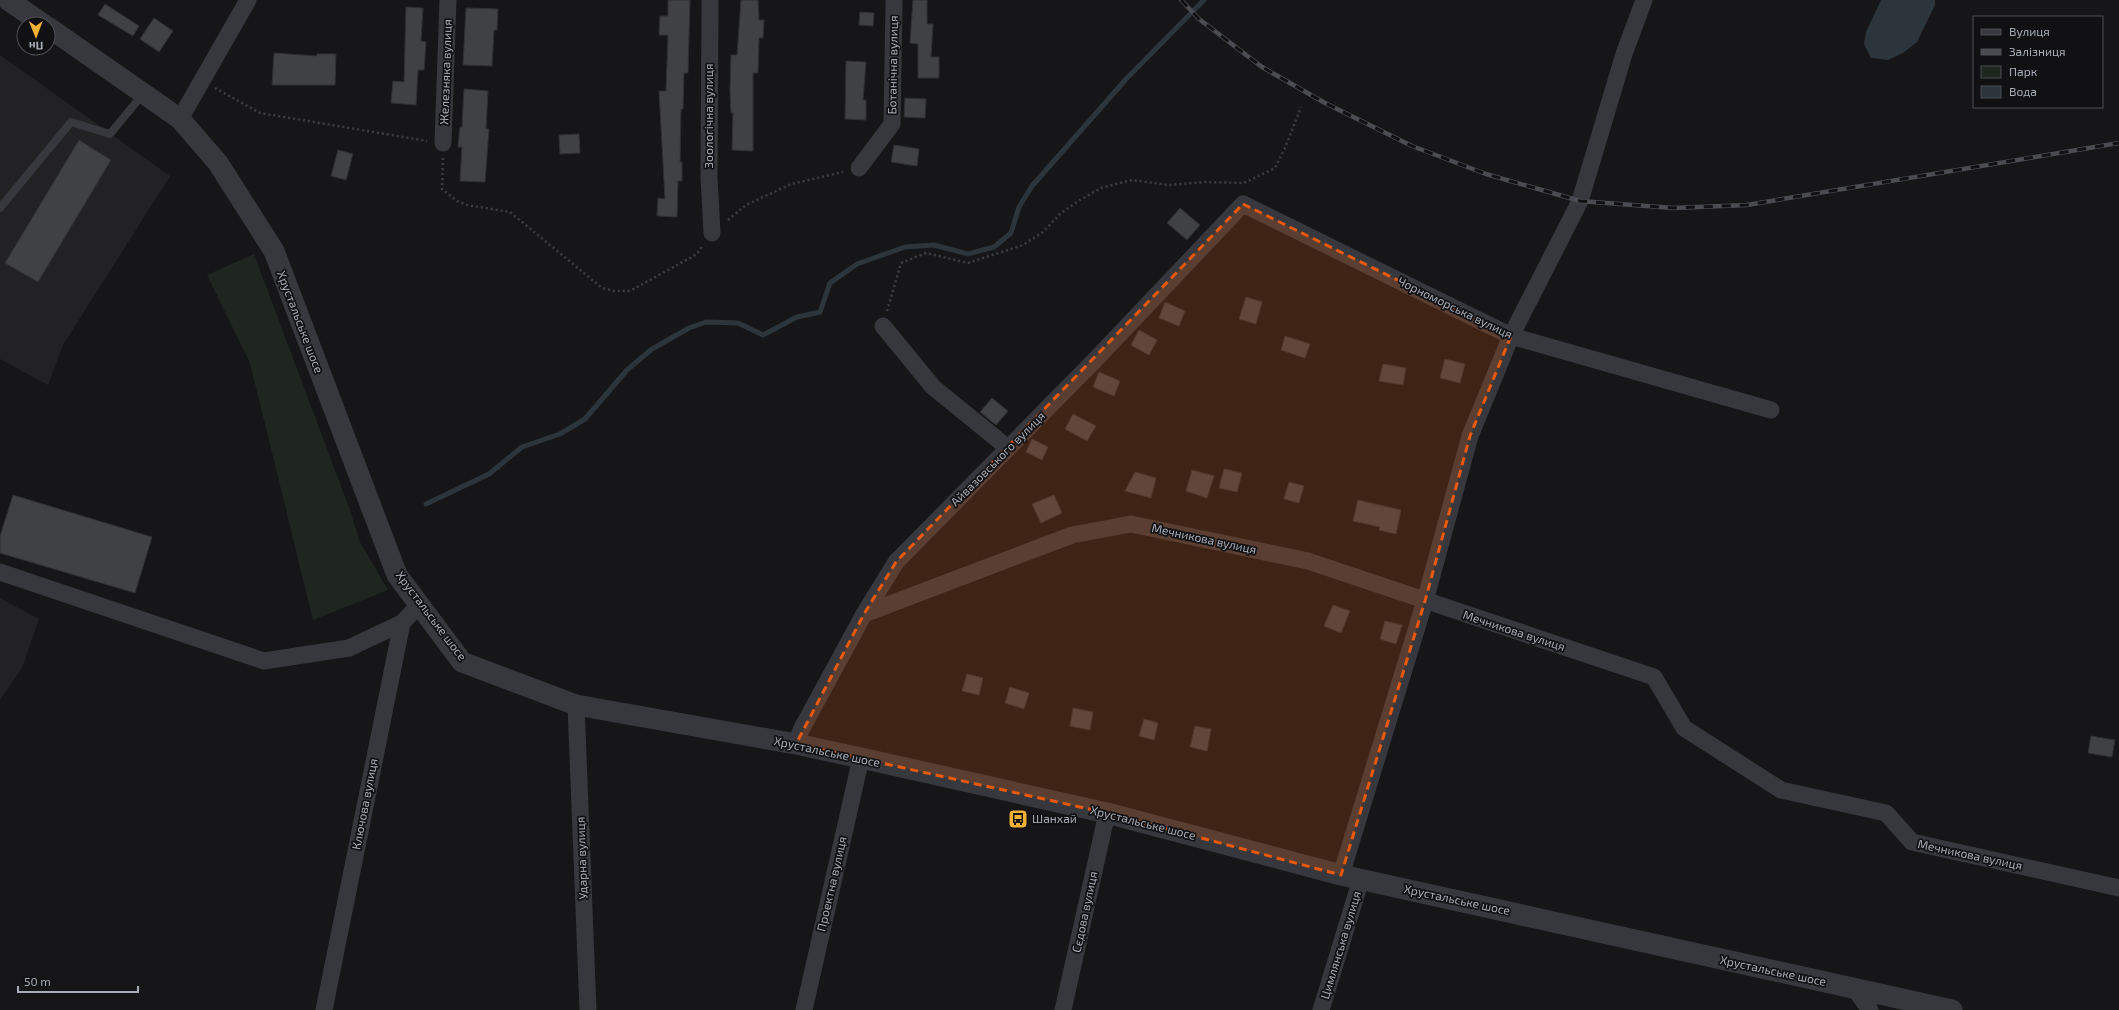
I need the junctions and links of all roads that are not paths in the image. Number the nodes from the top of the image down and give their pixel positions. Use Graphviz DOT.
graph roads {
  1 [pos="8,0"];
  2 [pos="248,0"];
  3 [pos="448,0"];
  4 [pos="710,0"];
  5 [pos="894,0"];
  6 [pos="1644,0"];
  7 [pos="31,16"];
  8 [pos="56,34"];
  9 [pos="144,94"];
  10 [pos="180,119"];
  11 [pos="443,143"];
  12 [pos="859,168"];
  13 [pos="1243,204"];
  14 [pos="0,208"];
  15 [pos="712,233"];
  16 [pos="883,326"];
  17 [pos="1510,336"];
  18 [pos="1771,410"];
  19 [pos="1008,448"];
  20 [pos="0,572"];
  21 [pos="1425,601"];
  22 [pos="419,605"];
  23 [pos="864,614"];
  24 [pos="402,623"];
  25 [pos="576,705"];
  26 [pos="796,744"];
  27 [pos="861,758"];
  28 [pos="1107,813"];
  29 [pos="1351,877"];
  30 [pos="2119,888"];
  31 [pos="1854,988"];
  32 [pos="324,1010"];
  33 [pos="588,1010"];
  34 [pos="804,1010"];
  35 [pos="1063,1010"];
  36 [pos="1321,1010"];
  37 [pos="1870,1010"];
  38 [pos="1952,1010"];
  1 -- 7 [label="street"];
  2 -- 10 [label="street"];
  3 -- 11 [label="street, Железняка вулиця"];
  4 -- 15 [label="street, Зоологічна вулиця"];
  5 -- 12 [label="street, Ботанічна вулиця"];
  6 -- 17 [label="street, Цимлянська вулиця"];
  8 -- 9 [label="street, Хрустальське шосе"];
  9 -- 10 [label="street, Хрустальське шосе"];
  9 -- 14 [label="lane"];
  10 -- 22 [label="street, Хрустальське шосе"];
  13 -- 17 [label="street, Чорноморська вулиця"];
  13 -- 19 [label="street, Айвазовського вулиця"];
  16 -- 19 [label="street"];
  17 -- 18 [label="street, Чорноморська вулиця"];
  17 -- 21 [label="street, Цимлянська вулиця"];
  19 -- 23 [label="street, Айвазовського вулиця"];
  20 -- 24 [label="street"];
  21 -- 23 [label="street, Мечникова вулиця"];
  21 -- 29 [label="street, Цимлянська вулиця"];
  21 -- 30 [label="street, Мечникова вулиця"];
  22 -- 24 [label="street"];
  22 -- 25 [label="street, Хрустальське шосе"];
  23 -- 26 [label="street, Айвазовського вулиця"];
  24 -- 32 [label="street, Ключова вулиця"];
  25 -- 26 [label="street, Хрустальське шосе"];
  25 -- 33 [label="street, Ударна вулиця"];
  26 -- 27 [label="street, Хрустальське шосе"];
  27 -- 28 [label="street, Хрустальське шосе"];
  27 -- 34 [label="street, Проектна вулиця"];
  28 -- 29 [label="street, Хрустальське шосе"];
  28 -- 35 [label="street, Сєдова вулиця"];
  29 -- 31 [label="street, Хрустальське шосе"];
  29 -- 36 [label="street, Цимлянська вулиця"];
  31 -- 37 [label="street"];
  31 -- 38 [label="street, Хрустальське шосе"];
}
